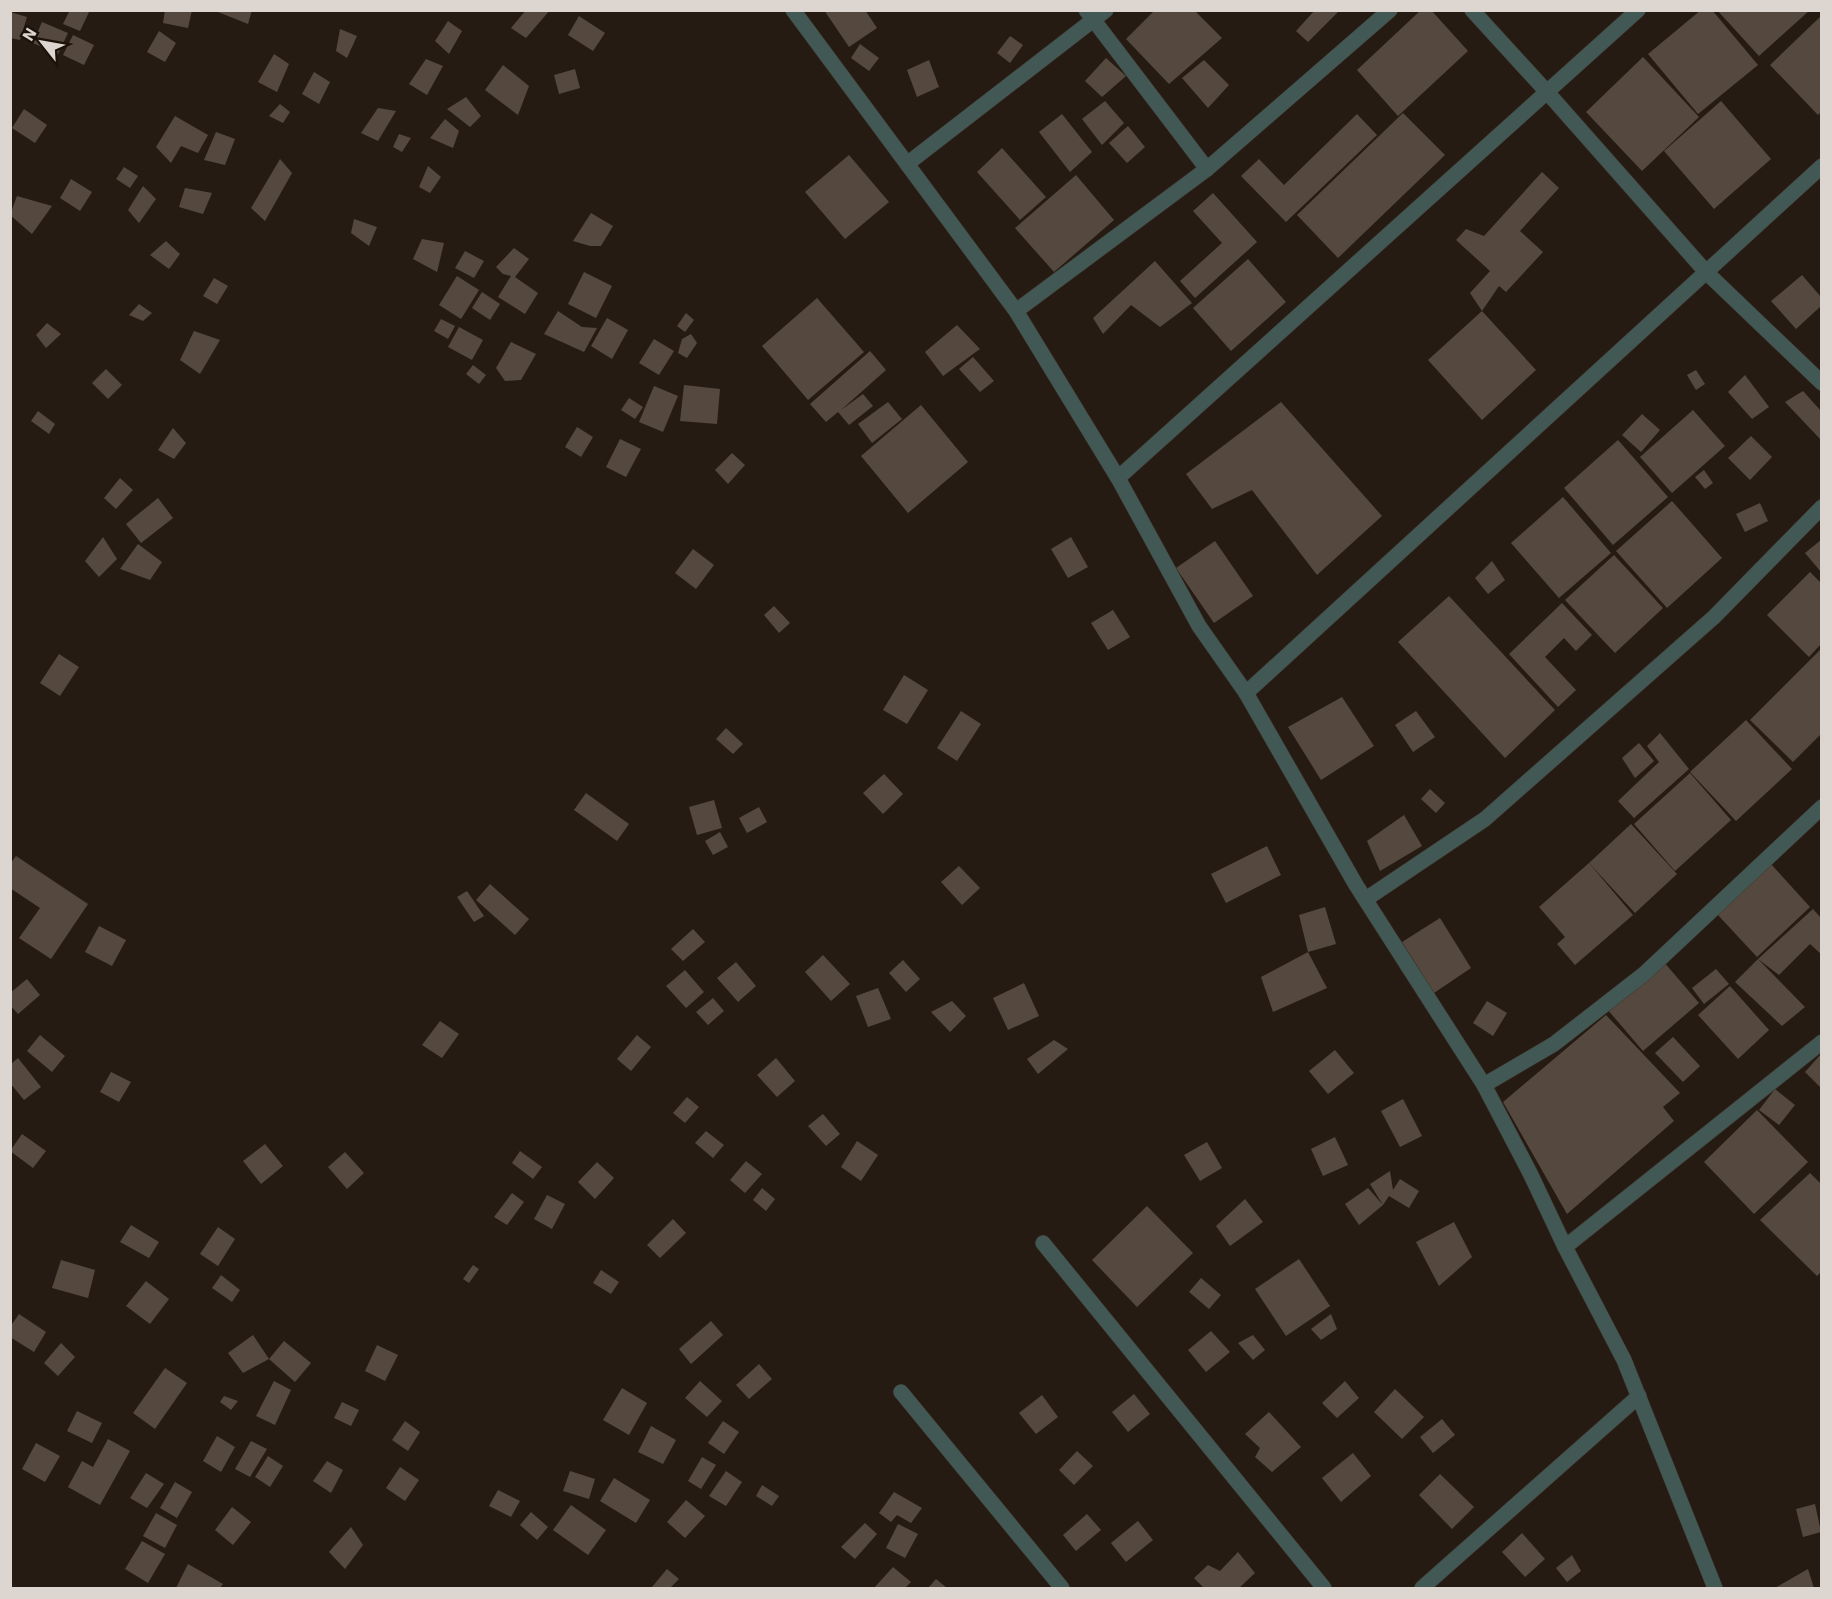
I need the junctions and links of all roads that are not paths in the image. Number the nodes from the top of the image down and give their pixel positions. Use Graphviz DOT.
graph roads {
  1 [pos="793,10"];
  2 [pos="1106,10"];
  3 [pos="1390,10"];
  4 [pos="1472,10"];
  5 [pos="1638,10"];
  6 [pos="1090,15"];
  7 [pos="1547,92"];
  8 [pos="907,164"];
  9 [pos="1821,166"];
  10 [pos="1207,169"];
  11 [pos="1706,272"];
  12 [pos="1016,311"];
  13 [pos="1821,383"];
  14 [pos="1118,478"];
  15 [pos="1821,507"];
  16 [pos="1246,693"];
  17 [pos="1821,807"];
  18 [pos="1366,899"];
  19 [pos="1821,1042"];
  20 [pos="1484,1085"];
  21 [pos="1043,1243"];
  22 [pos="1565,1247"];
  23 [pos="901,1392"];
  24 [pos="1639,1396"];
  25 [pos="1062,1588"];
  26 [pos="1324,1588"];
  27 [pos="1422,1588"];
  28 [pos="1715,1588"];
  1 -- 8 [label="street"];
  2 -- 6 [label="street"];
  3 -- 10 [label="street"];
  4 -- 7 [label="street"];
  5 -- 7 [label="street"];
  6 -- 8 [label="street"];
  6 -- 10 [label="street"];
  7 -- 11 [label="street"];
  7 -- 14 [label="street"];
  8 -- 12 [label="street"];
  9 -- 11 [label="street"];
  10 -- 12 [label="street"];
  11 -- 13 [label="street"];
  11 -- 16 [label="street"];
  12 -- 14 [label="street"];
  14 -- 16 [label="street"];
  15 -- 18 [label="street"];
  16 -- 18 [label="street"];
  17 -- 20 [label="street"];
  18 -- 20 [label="street"];
  19 -- 22 [label="street"];
  20 -- 22 [label="street"];
  21 -- 26 [label="street"];
  22 -- 24 [label="street"];
  23 -- 25 [label="street"];
  24 -- 27 [label="street"];
  24 -- 28 [label="street"];
}
